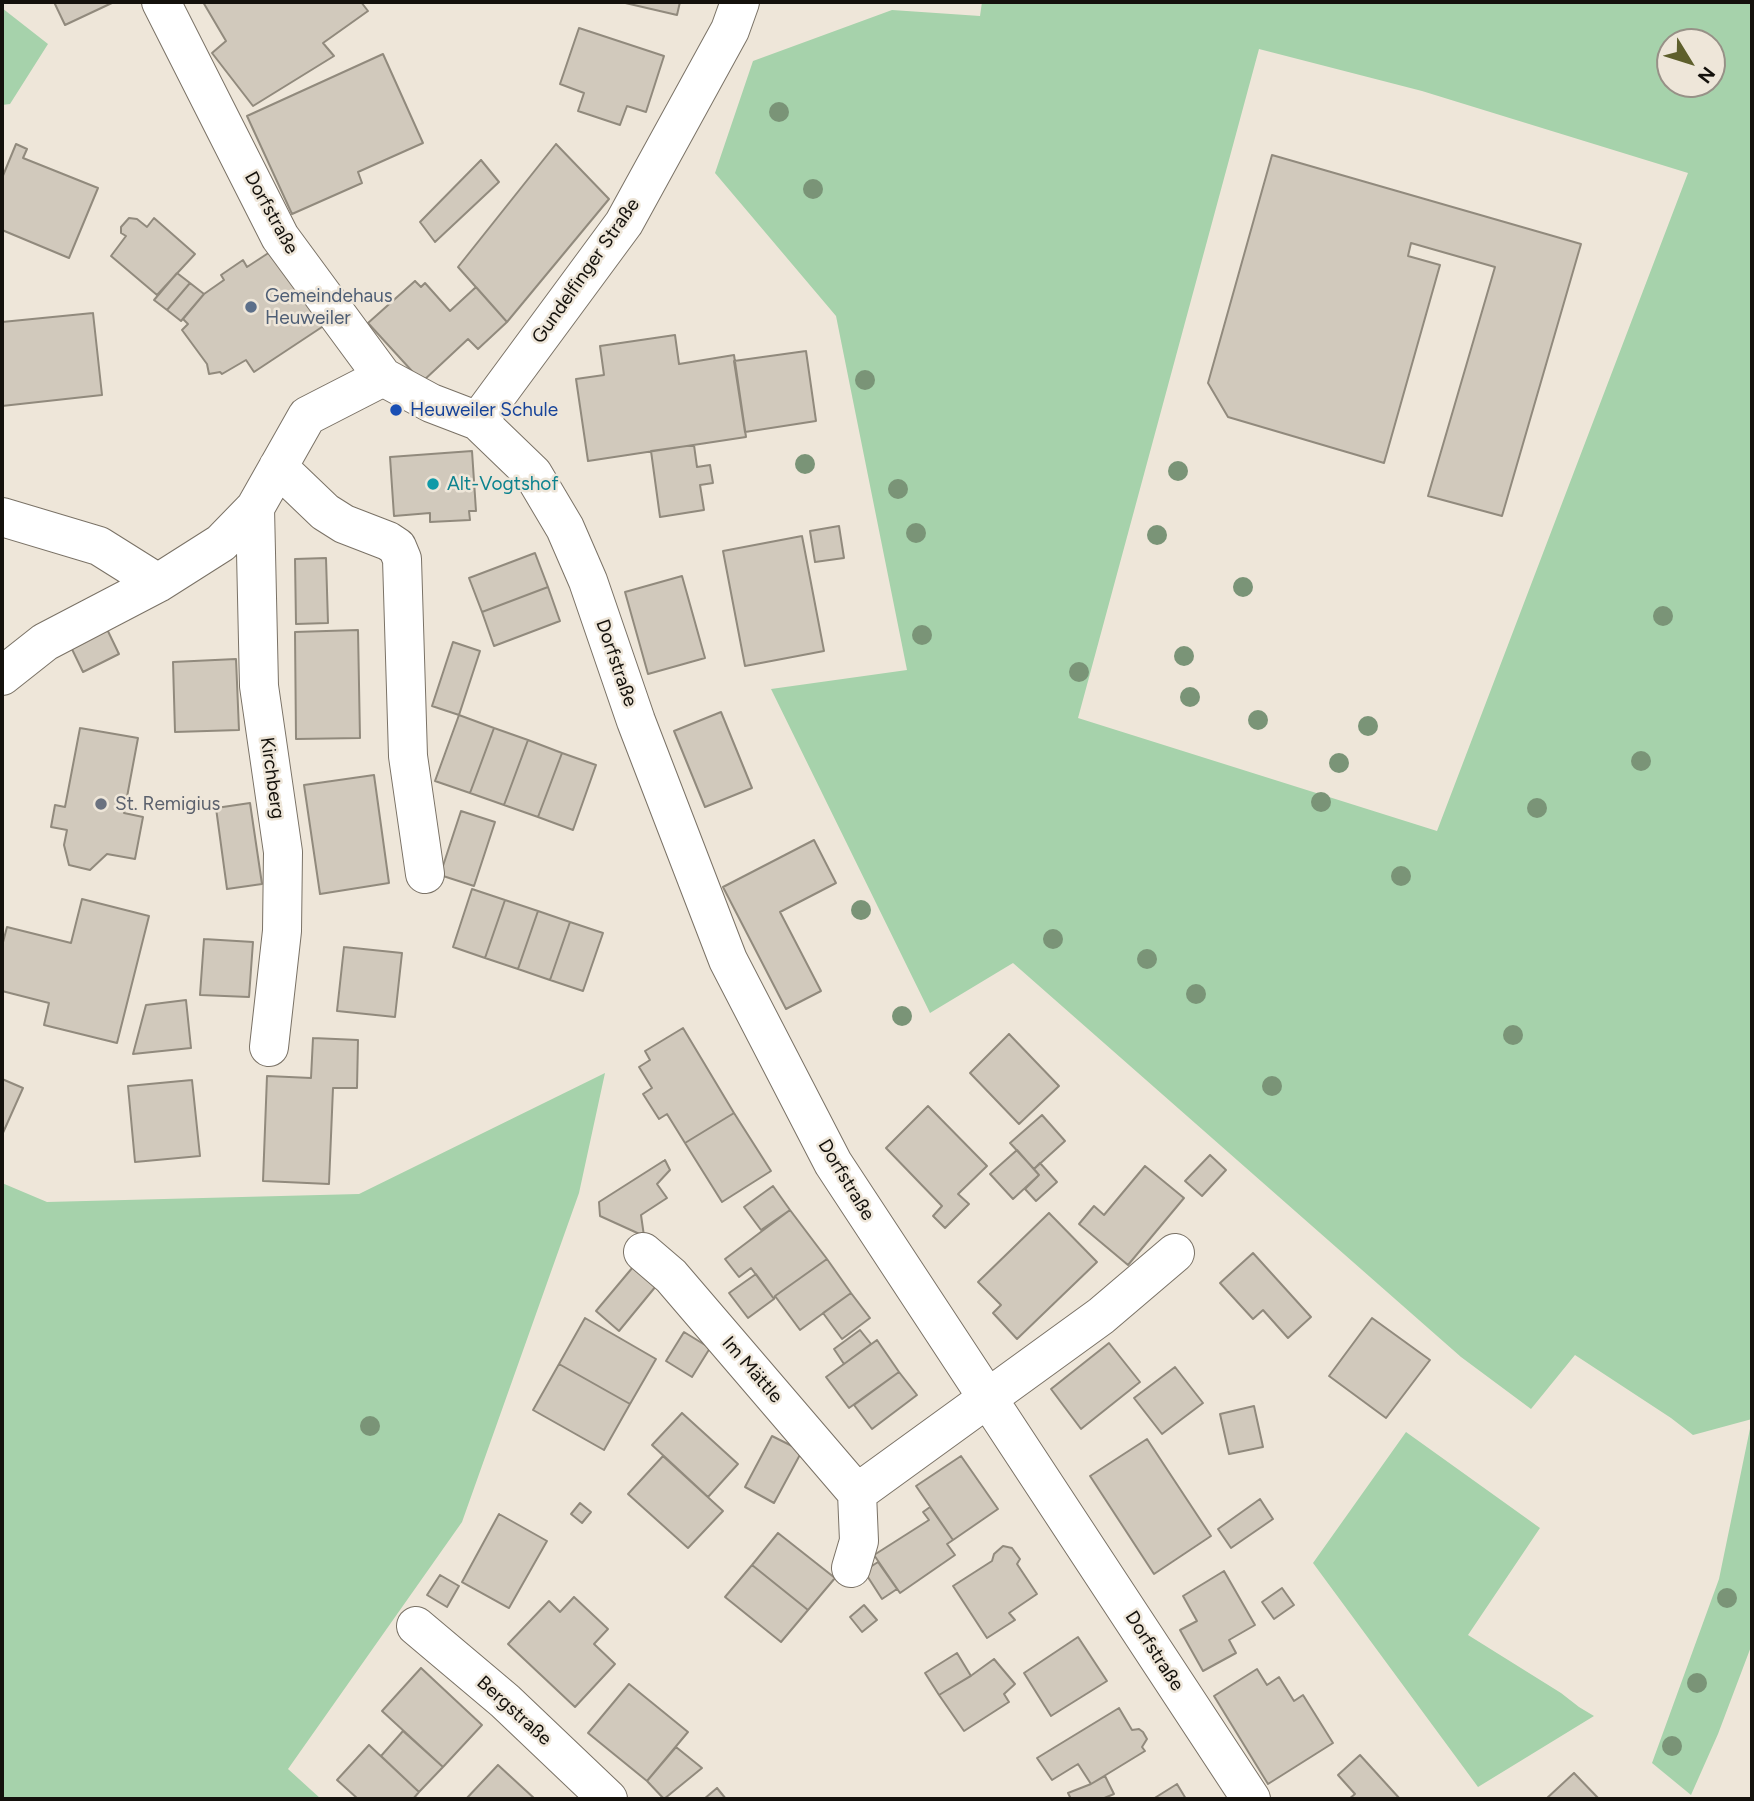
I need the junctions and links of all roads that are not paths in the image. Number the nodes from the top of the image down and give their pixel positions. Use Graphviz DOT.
graph roads {
  1 [pos="161,2"];
  2 [pos="740,2"];
  3 [pos="383,377"];
  4 [pos="478,421"];
  5 [pos="278,467"];
  6 [pos="255,508"];
  7 [pos="2,517"];
  8 [pos="158,583"];
  9 [pos="2,676"];
  10 [pos="425,874"];
  11 [pos="269,1047"];
  12 [pos="643,1252"];
  13 [pos="1175,1253"];
  14 [pos="986,1398"];
  15 [pos="857,1493"];
  16 [pos="851,1567"];
  17 [pos="416,1626"];
  18 [pos="608,1799"];
  19 [pos="1251,1799"];
  1 -- 3 [label="street, Dorfstraße"];
  2 -- 4 [label="street, Gundelfinger Straße"];
  3 -- 4 [label="street, Dorfstraße"];
  3 -- 5 [label="street"];
  4 -- 14 [label="street, Dorfstraße"];
  5 -- 6 [label="street"];
  5 -- 10 [label="street"];
  6 -- 8 [label="street"];
  6 -- 11 [label="street, Kirchberg"];
  7 -- 8 [label="street"];
  8 -- 9 [label="street"];
  12 -- 15 [label="street, Im Mättle"];
  13 -- 14 [label="street"];
  14 -- 15 [label="street"];
  14 -- 19 [label="street, Dorfstraße"];
  15 -- 16 [label="street"];
  17 -- 18 [label="street, Bergstraße"];
}
